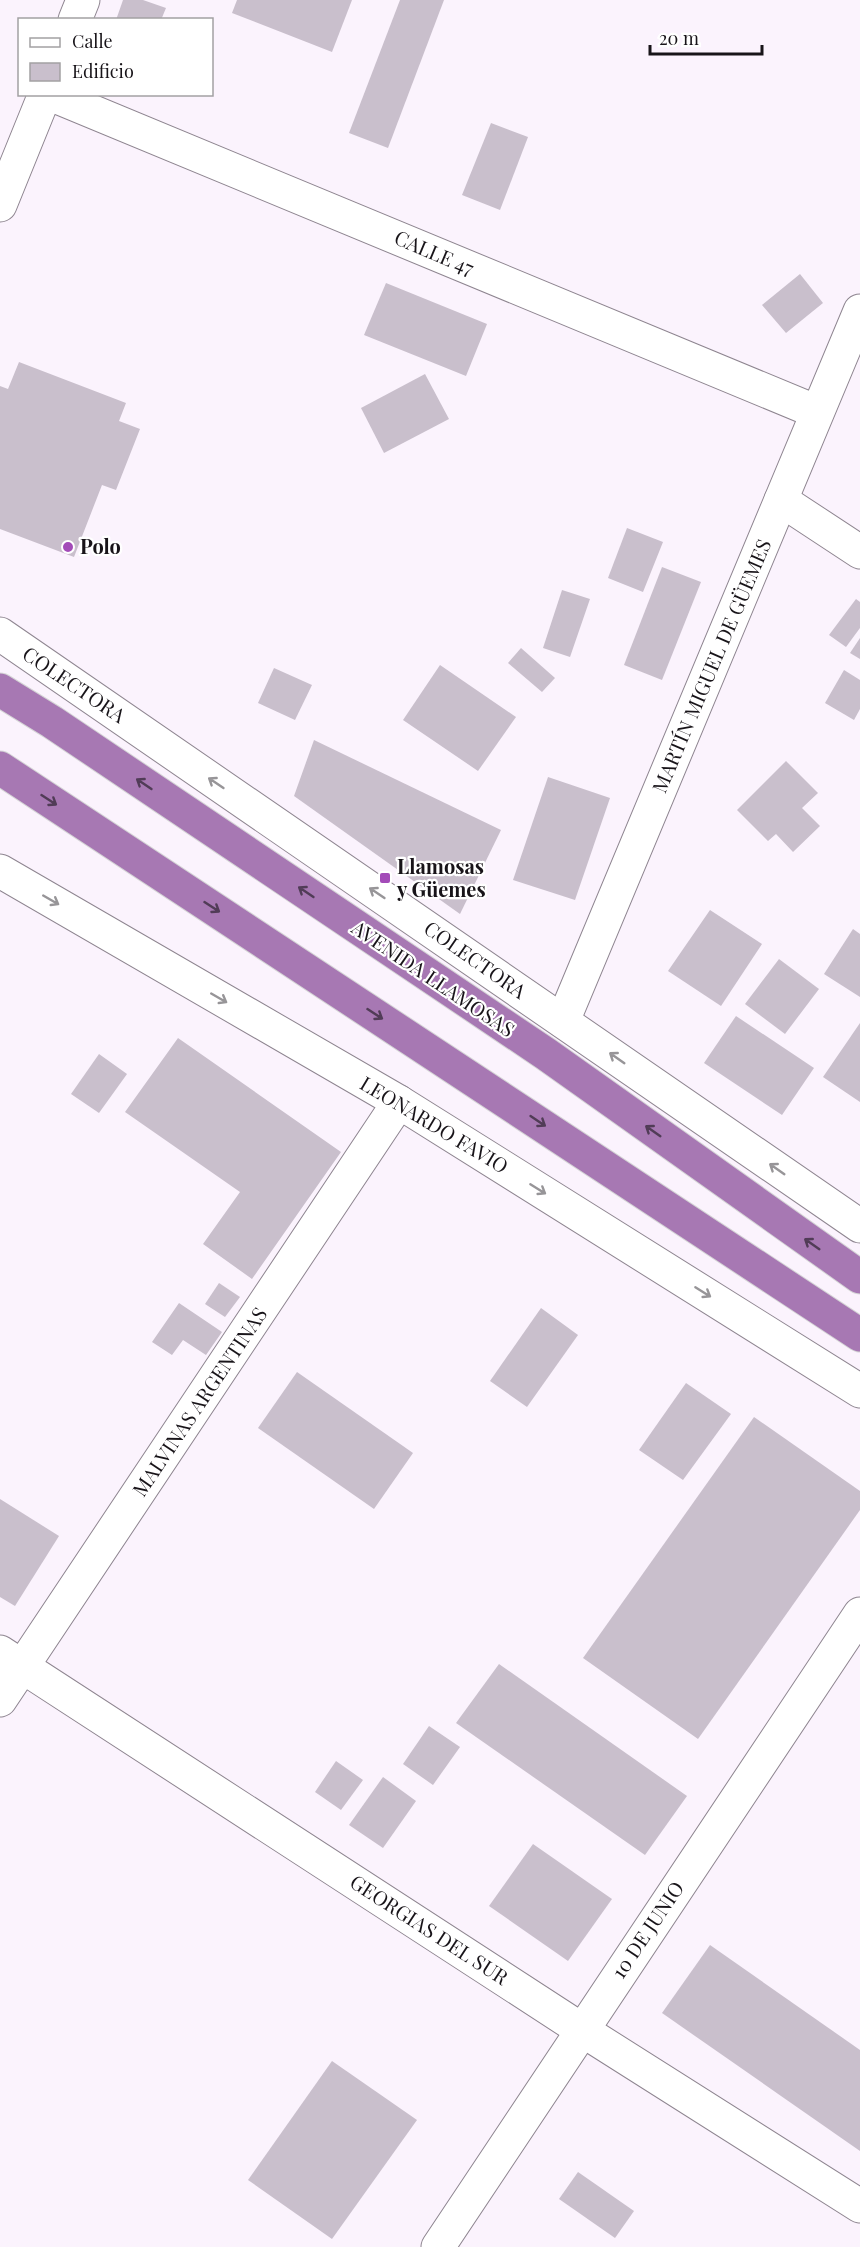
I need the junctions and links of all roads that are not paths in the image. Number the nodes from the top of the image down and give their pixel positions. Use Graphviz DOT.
graph roads {
  1 [pos="83,0"];
  2 [pos="76,18"];
  3 [pos="44,96"];
  4 [pos="55,96"];
  5 [pos="0,204"];
  6 [pos="860,311"];
  7 [pos="818,412"];
  8 [pos="781,500"];
  9 [pos="860,552"];
  10 [pos="0,634"];
  11 [pos="0,690"];
  12 [pos="0,768"];
  13 [pos="0,871"];
  14 [pos="563,1022"];
  15 [pos="399,1102"];
  16 [pos="860,1226"];
  17 [pos="860,1277"];
  18 [pos="860,1335"];
  19 [pos="860,1391"];
  20 [pos="860,1614"];
  21 [pos="12,1659"];
  22 [pos="0,1701"];
  23 [pos="582,2030"];
  24 [pos="860,2206"];
  25 [pos="438,2247"];
  1 -- 2 [label="street"];
  3 -- 5 [label="street"];
  4 -- 7 [label="street, CALLE 47"];
  6 -- 7 [label="street, MARTÍN MIGUEL DE GÜEMES"];
  7 -- 8 [label="street, MARTÍN MIGUEL DE GÜEMES"];
  8 -- 9 [label="street"];
  8 -- 14 [label="street, MARTÍN MIGUEL DE GÜEMES"];
  14 -- 10 [label="street, COLECTORA, one-way"];
  17 -- 11 [label="highway, AVENIDA LLAMOSAS, one-way"];
  12 -- 18 [label="highway, one-way"];
  13 -- 15 [label="street, LEONARDO FAVIO, one-way"];
  16 -- 14 [label="street, COLECTORA, one-way"];
  15 -- 19 [label="street, LEONARDO FAVIO, one-way"];
  15 -- 21 [label="street, MALVINAS ARGENTINAS"];
  20 -- 23 [label="street, 10 DE JUNIO"];
  21 -- 22 [label="street, MALVINAS ARGENTINAS"];
  21 -- 23 [label="street, GEORGIAS DEL SUR"];
  23 -- 24 [label="street, GEORGIAS DEL SUR"];
  23 -- 25 [label="street, 10 DE JUNIO"];
}
